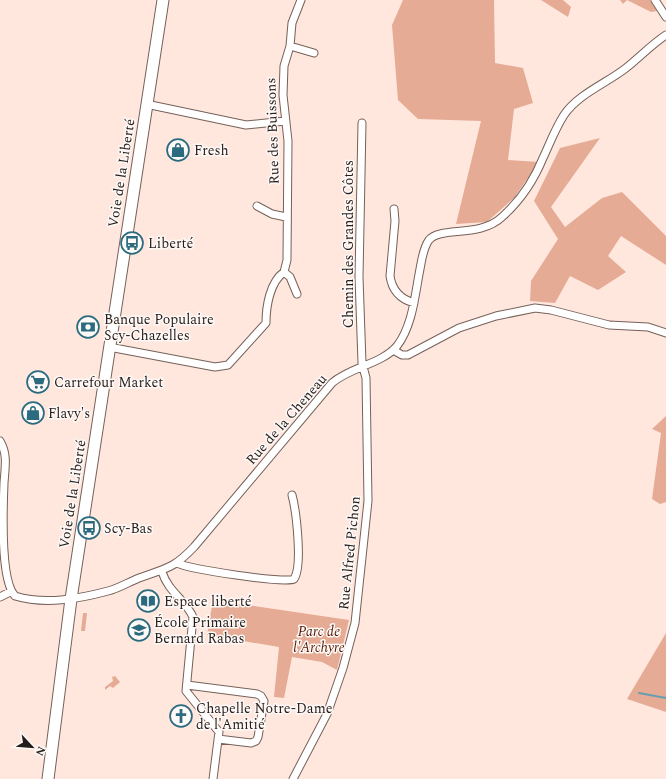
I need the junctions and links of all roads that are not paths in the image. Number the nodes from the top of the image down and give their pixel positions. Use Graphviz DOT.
graph roads {
  1 [pos="163,0"];
  2 [pos="301,0"];
  3 [pos="656,0"];
  4 [pos="666,17"];
  5 [pos="666,35"];
  6 [pos="290,46"];
  7 [pos="314,53"];
  8 [pos="146,104"];
  9 [pos="285,121"];
  10 [pos="362,123"];
  11 [pos="257,206"];
  12 [pos="394,210"];
  13 [pos="286,217"];
  14 [pos="284,272"];
  15 [pos="297,294"];
  16 [pos="414,303"];
  17 [pos="666,333"];
  18 [pos="109,347"];
  19 [pos="393,350"];
  20 [pos="363,366"];
  21 [pos="0,441"];
  22 [pos="292,495"];
  23 [pos="177,563"];
  24 [pos="162,572"];
  25 [pos="10,592"];
  26 [pos="0,597"];
  27 [pos="71,599"];
  28 [pos="187,685"];
  29 [pos="218,739"];
  30 [pos="48,779"];
  31 [pos="213,779"];
  32 [pos="293,779"];
  1 -- 8 [label="main road, Voie de la Liberté"];
  2 -- 6 [label="street, Rue des Buissons"];
  3 -- 4 [label="street"];
  5 -- 16 [label="street"];
  6 -- 7 [label="street"];
  6 -- 9 [label="street, Rue des Buissons"];
  8 -- 9 [label="street"];
  8 -- 18 [label="main road, Voie de la Liberté"];
  9 -- 13 [label="street, Rue des Buissons"];
  10 -- 20 [label="street, Chemin des Grandes Côtes"];
  11 -- 13 [label="street"];
  12 -- 16 [label="street"];
  13 -- 14 [label="street, Rue des Buissons"];
  14 -- 15 [label="street"];
  14 -- 18 [label="street"];
  16 -- 19 [label="street"];
  17 -- 19 [label="street"];
  18 -- 27 [label="main road, Voie de la Liberté"];
  19 -- 20 [label="street, Rue de la Cheneau"];
  20 -- 23 [label="street, Rue de la Cheneau"];
  20 -- 32 [label="street, Rue Alfred Pichon"];
  21 -- 25 [label="street"];
  22 -- 23 [label="street"];
  23 -- 24 [label="street, Rue de la Cheneau"];
  24 -- 27 [label="street, Rue de la Cheneau"];
  24 -- 28 [label="street"];
  25 -- 26 [label="street"];
  25 -- 27 [label="street, Rue de la Cheneau"];
  27 -- 30 [label="main road, Voie de la Liberté"];
  28 -- 29 [label="street"];
  28 -- 29 [label="street"];
  29 -- 31 [label="street"];
}
